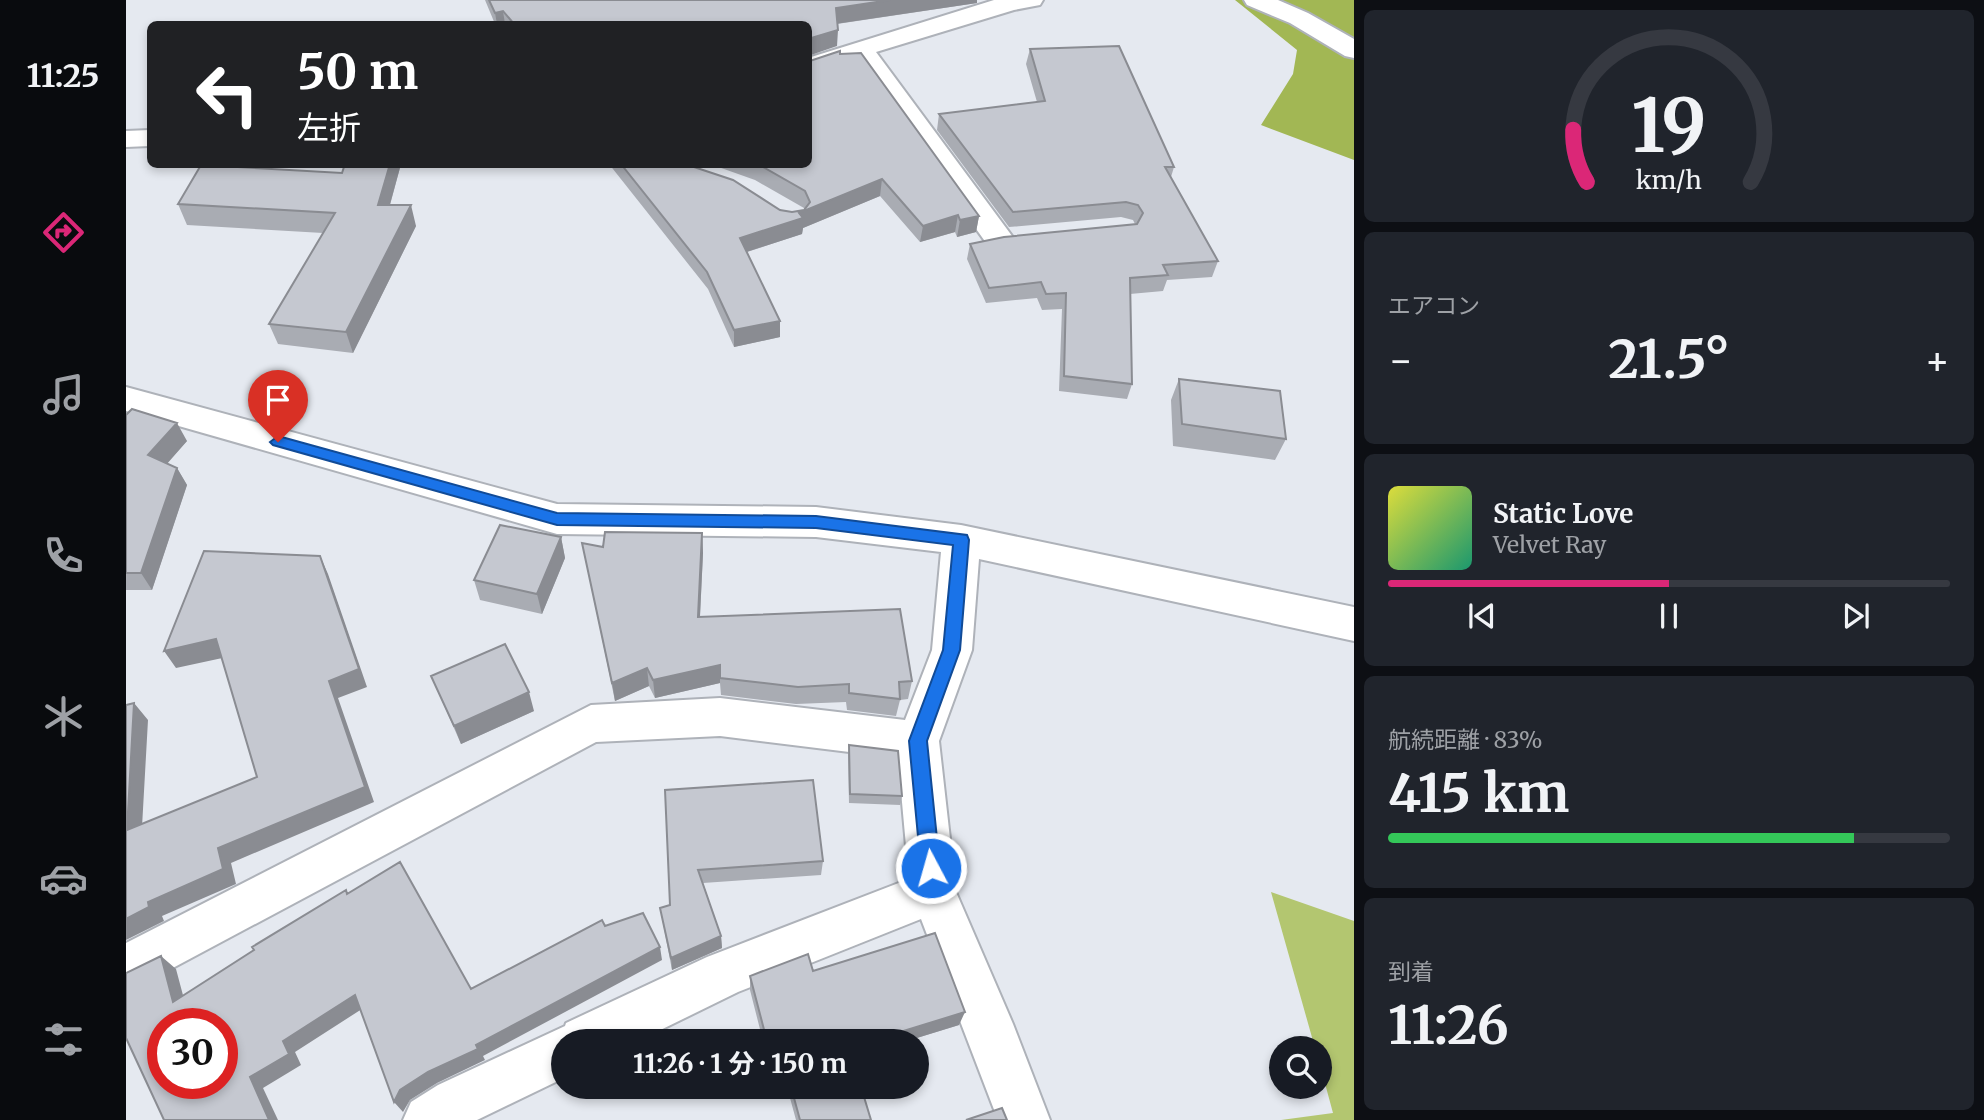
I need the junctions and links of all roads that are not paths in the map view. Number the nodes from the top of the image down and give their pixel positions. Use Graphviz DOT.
graph roads {
  1 [pos="1256,0"];
  2 [pos="1017,1"];
  3 [pos="860,48"];
  4 [pos="1354,50"];
  5 [pos="812,66"];
  6 [pos="147,138"];
  7 [pos="126,139"];
  8 [pos="965,247"];
  9 [pos="126,399"];
  10 [pos="961,540"];
  11 [pos="1354,624"];
  12 [pos="918,741"];
  13 [pos="933,892"];
  14 [pos="126,969"];
  15 [pos="609,1029"];
  16 [pos="551,1057"];
  17 [pos="429,1120"];
  18 [pos="1024,1120"];
  1 -- 4 [label="street"];
  2 -- 3 [label="street"];
  3 -- 5 [label="street"];
  3 -- 8 [label="street"];
  6 -- 7 [label="street"];
  9 -- 10 [label="street"];
  10 -- 11 [label="street"];
  10 -- 12 [label="street"];
  12 -- 13 [label="street"];
  12 -- 14 [label="street"];
  13 -- 15 [label="street"];
  13 -- 18 [label="street"];
  16 -- 17 [label="street"];
}
